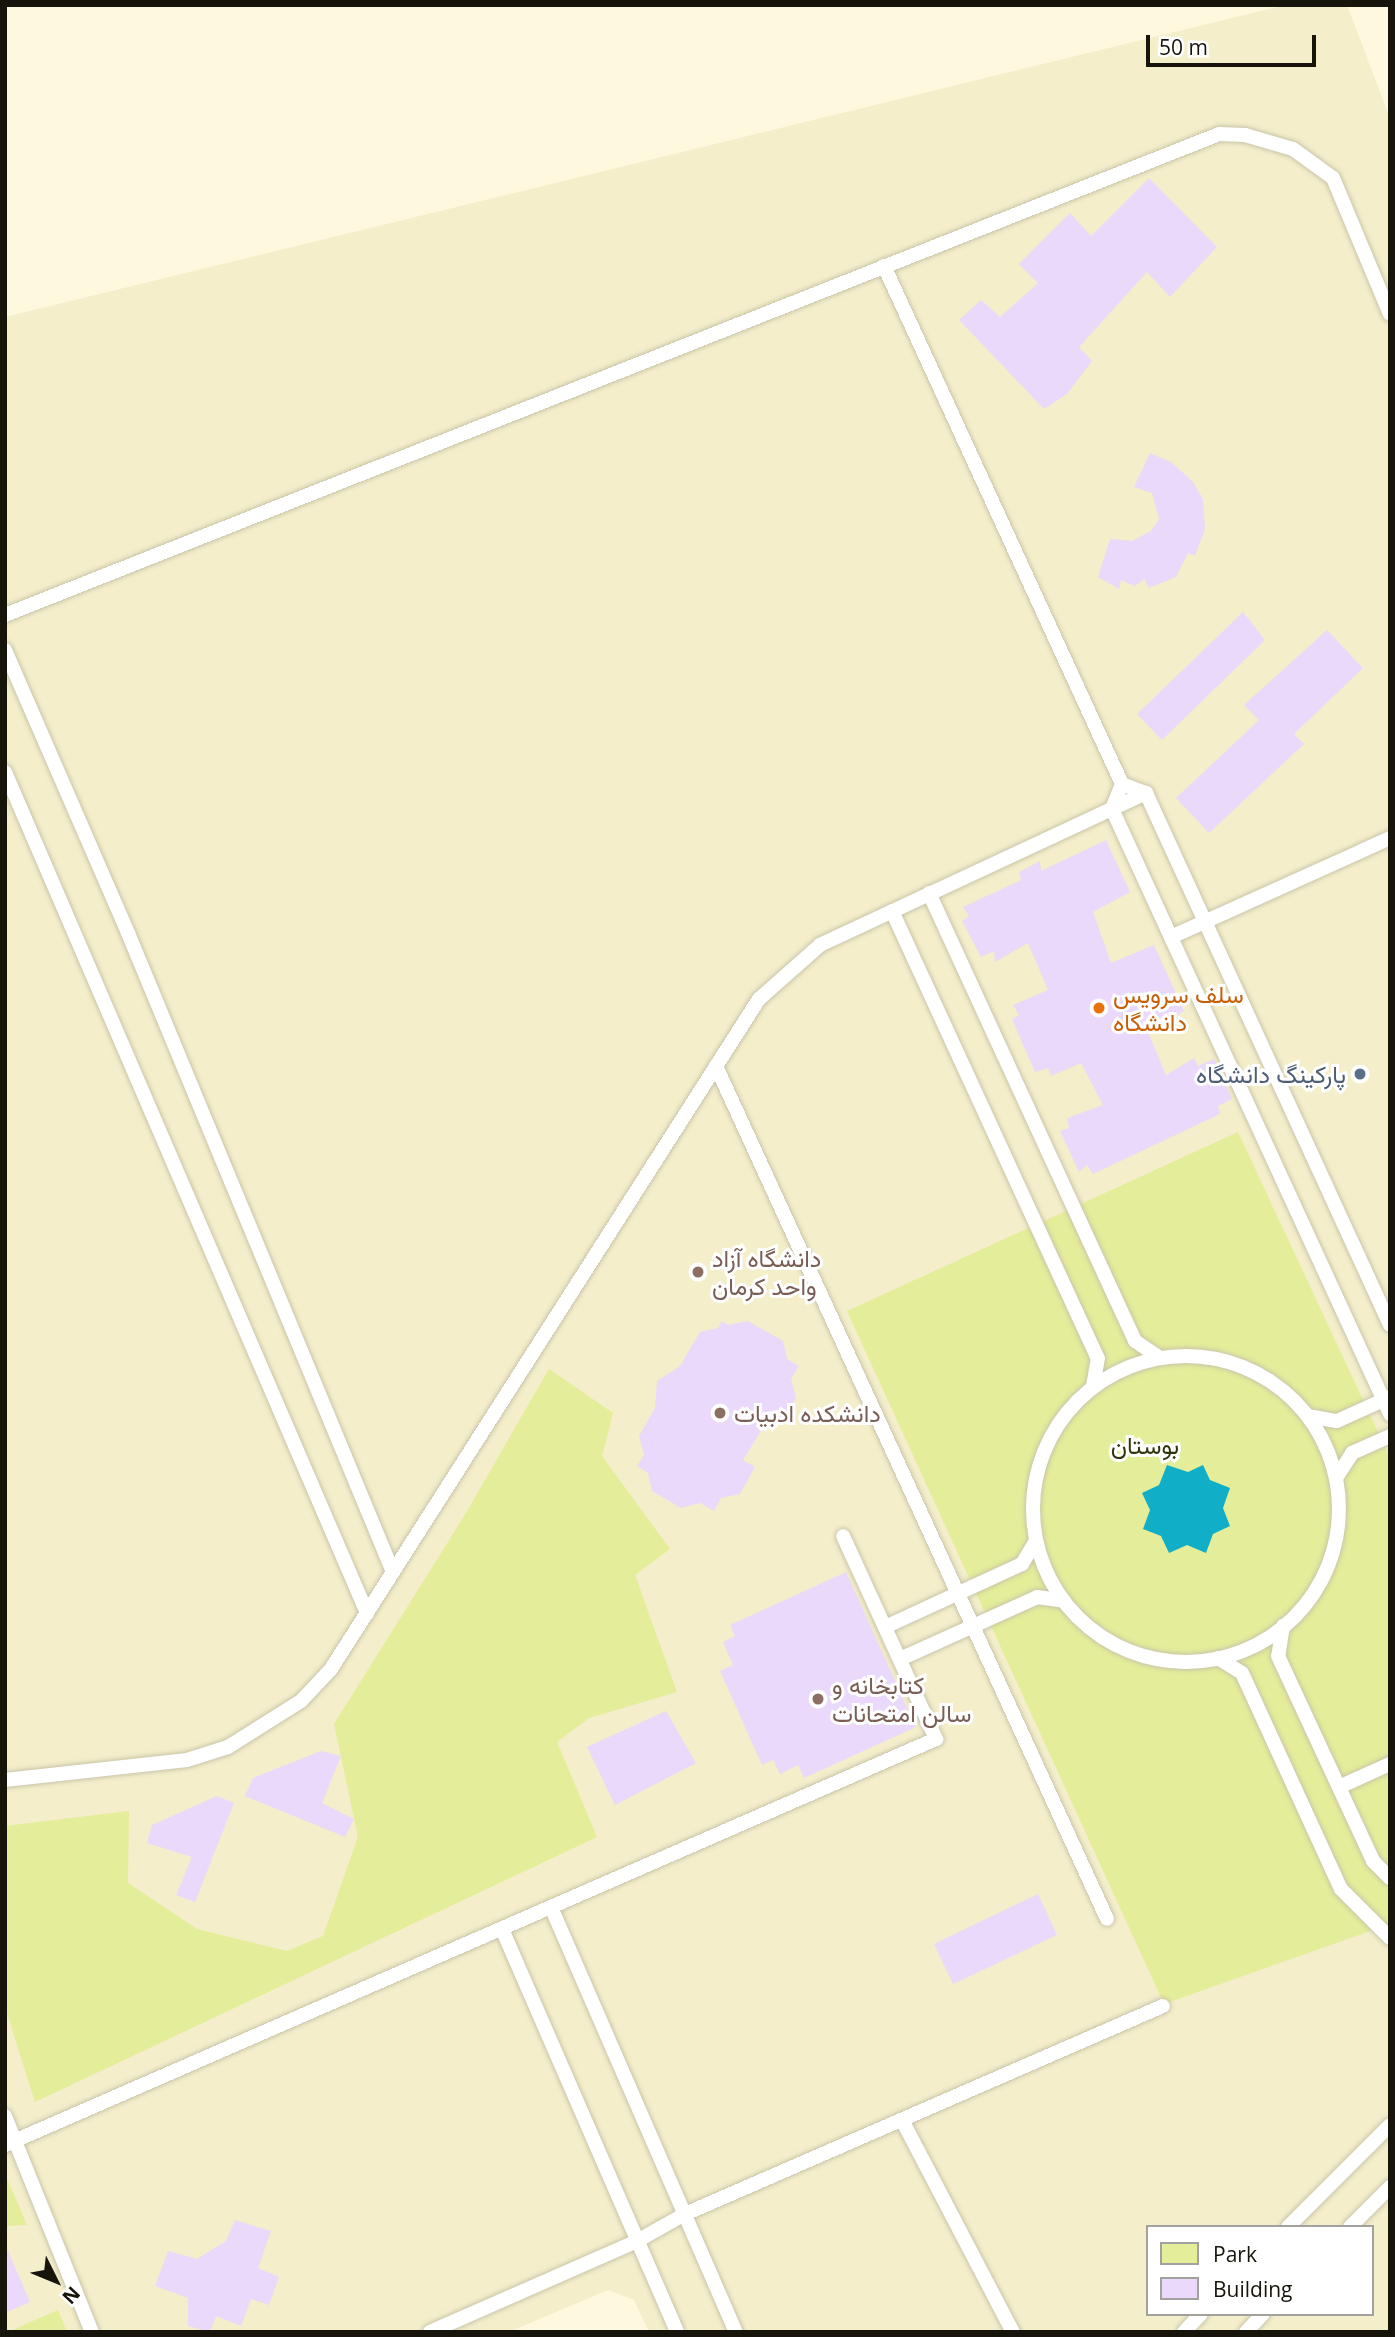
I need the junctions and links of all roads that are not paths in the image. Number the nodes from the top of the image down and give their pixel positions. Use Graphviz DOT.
graph roads {
  1 [pos="884,266"];
  2 [pos="1390,314"];
  3 [pos="5,615"];
  4 [pos="5,650"];
  5 [pos="5,772"];
  6 [pos="1122,784"];
  7 [pos="1146,793"];
  8 [pos="1112,809"];
  9 [pos="1390,838"];
  10 [pos="929,893"];
  11 [pos="892,911"];
  12 [pos="1205,922"];
  13 [pos="1171,937"];
  14 [pos="716,1066"];
  15 [pos="1390,1325"];
  16 [pos="1160,1358"];
  17 [pos="1093,1387"];
  18 [pos="1386,1399"];
  19 [pos="1390,1415"];
  20 [pos="1308,1416"];
  21 [pos="1390,1436"];
  22 [pos="1336,1478"];
  23 [pos="843,1536"];
  24 [pos="1036,1541"];
  25 [pos="393,1572"];
  26 [pos="957,1594"];
  27 [pos="1064,1601"];
  28 [pos="367,1614"];
  29 [pos="972,1626"];
  30 [pos="1283,1626"];
  31 [pos="885,1627"];
  32 [pos="1218,1658"];
  33 [pos="900,1659"];
  34 [pos="1390,1765"];
  35 [pos="5,1780"];
  36 [pos="1339,1787"];
  37 [pos="1390,1878"];
  38 [pos="551,1907"];
  39 [pos="1107,1920"];
  40 [pos="502,1929"];
  41 [pos="1390,1938"];
  42 [pos="1163,2006"];
  43 [pos="5,2116"];
  44 [pos="902,2120"];
  45 [pos="1390,2125"];
  46 [pos="10,2143"];
  47 [pos="1390,2187"];
  48 [pos="685,2214"];
  49 [pos="1290,2225"];
  50 [pos="1352,2225"];
  51 [pos="637,2241"];
  52 [pos="1199,2316"];
  53 [pos="1261,2316"];
  54 [pos="1248,2331"];
  55 [pos="92,2332"];
  56 [pos="430,2332"];
  57 [pos="677,2332"];
  58 [pos="736,2332"];
  59 [pos="1013,2332"];
  60 [pos="1184,2332"];
  1 -- 2 [label="lane"];
  1 -- 3 [label="lane"];
  1 -- 6 [label="lane"];
  4 -- 25 [label="lane"];
  5 -- 28 [label="lane"];
  6 -- 7 [label="lane"];
  6 -- 8 [label="lane"];
  7 -- 8 [label="lane"];
  7 -- 12 [label="lane"];
  8 -- 10 [label="lane"];
  8 -- 13 [label="lane"];
  9 -- 12 [label="lane"];
  10 -- 11 [label="lane"];
  10 -- 16 [label="lane"];
  11 -- 14 [label="lane"];
  11 -- 17 [label="lane"];
  12 -- 13 [label="lane"];
  12 -- 15 [label="lane"];
  13 -- 18 [label="lane"];
  14 -- 25 [label="lane"];
  14 -- 26 [label="lane"];
  16 -- 17 [label="lane"];
  16 -- 20 [label="lane"];
  17 -- 24 [label="lane"];
  18 -- 19 [label="lane"];
  18 -- 20 [label="lane"];
  20 -- 22 [label="lane"];
  21 -- 22 [label="lane"];
  22 -- 30 [label="lane"];
  23 -- 31 [label="lane"];
  24 -- 26 [label="lane"];
  24 -- 27 [label="lane"];
  25 -- 28 [label="lane"];
  26 -- 29 [label="lane"];
  26 -- 31 [label="lane"];
  27 -- 29 [label="lane"];
  27 -- 32 [label="lane"];
  28 -- 35 [label="lane"];
  29 -- 33 [label="lane"];
  29 -- 39 [label="lane"];
  30 -- 32 [label="lane"];
  30 -- 36 [label="lane"];
  31 -- 33 [label="lane"];
  32 -- 41 [label="lane"];
  33 -- 38 [label="lane"];
  34 -- 36 [label="lane"];
  36 -- 37 [label="lane"];
  38 -- 40 [label="lane"];
  38 -- 48 [label="lane"];
  40 -- 46 [label="lane"];
  40 -- 51 [label="lane"];
  42 -- 44 [label="lane"];
  43 -- 46 [label="lane"];
  44 -- 48 [label="lane"];
  44 -- 59 [label="lane"];
  45 -- 49 [label="lane"];
  46 -- 55 [label="lane"];
  47 -- 50 [label="lane"];
  48 -- 51 [label="lane"];
  48 -- 58 [label="lane"];
  51 -- 56 [label="lane"];
  51 -- 57 [label="lane"];
  52 -- 60 [label="lane"];
  53 -- 54 [label="lane"];
}
